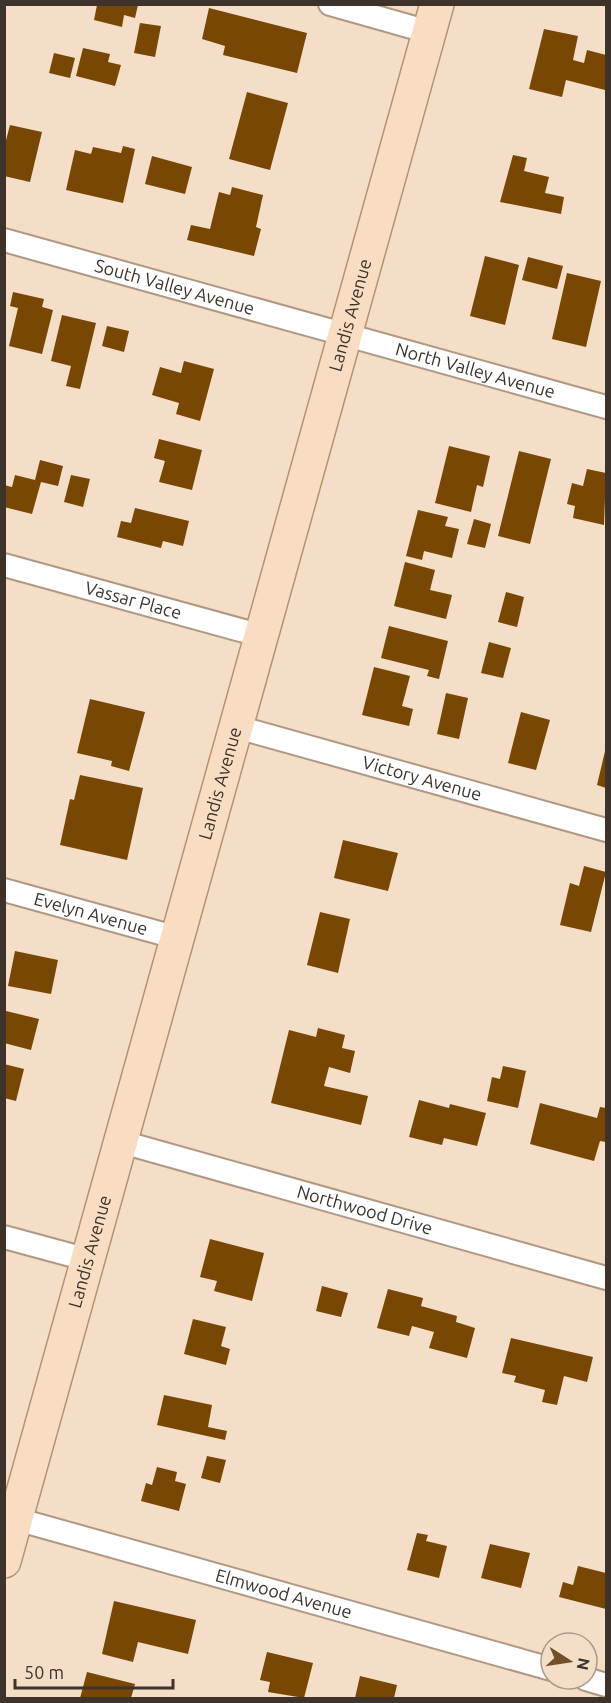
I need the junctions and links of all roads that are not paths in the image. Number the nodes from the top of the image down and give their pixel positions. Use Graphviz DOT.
graph roads {
  1 [pos="330,4"];
  2 [pos="433,18"];
  3 [pos="4,240"];
  4 [pos="345,334"];
  5 [pos="606,407"];
  6 [pos="4,565"];
  7 [pos="262,636"];
  8 [pos="237,727"];
  9 [pos="606,830"];
  10 [pos="4,890"];
  11 [pos="178,938"];
  12 [pos="122,1142"];
  13 [pos="4,1237"];
  14 [pos="89,1260"];
  15 [pos="606,1278"];
  16 [pos="16,1519"];
  17 [pos="4,1561"];
  18 [pos="539,1666"];
  1 -- 2 [label="street"];
  2 -- 4 [label="main road, Landis Avenue"];
  3 -- 4 [label="street, South Valley Avenue"];
  4 -- 5 [label="street, North Valley Avenue"];
  4 -- 7 [label="main road, Landis Avenue"];
  6 -- 7 [label="street, Vassar Place"];
  7 -- 8 [label="main road, Landis Avenue"];
  8 -- 9 [label="street, Victory Avenue"];
  8 -- 11 [label="main road, Landis Avenue"];
  10 -- 11 [label="street, Evelyn Avenue"];
  11 -- 12 [label="main road, Landis Avenue"];
  12 -- 14 [label="main road, Landis Avenue"];
  12 -- 15 [label="street, Northwood Drive"];
  13 -- 14 [label="street"];
  14 -- 16 [label="main road, Landis Avenue"];
  16 -- 17 [label="main road, Landis Avenue"];
  16 -- 18 [label="street, Elmwood Avenue"];
}
